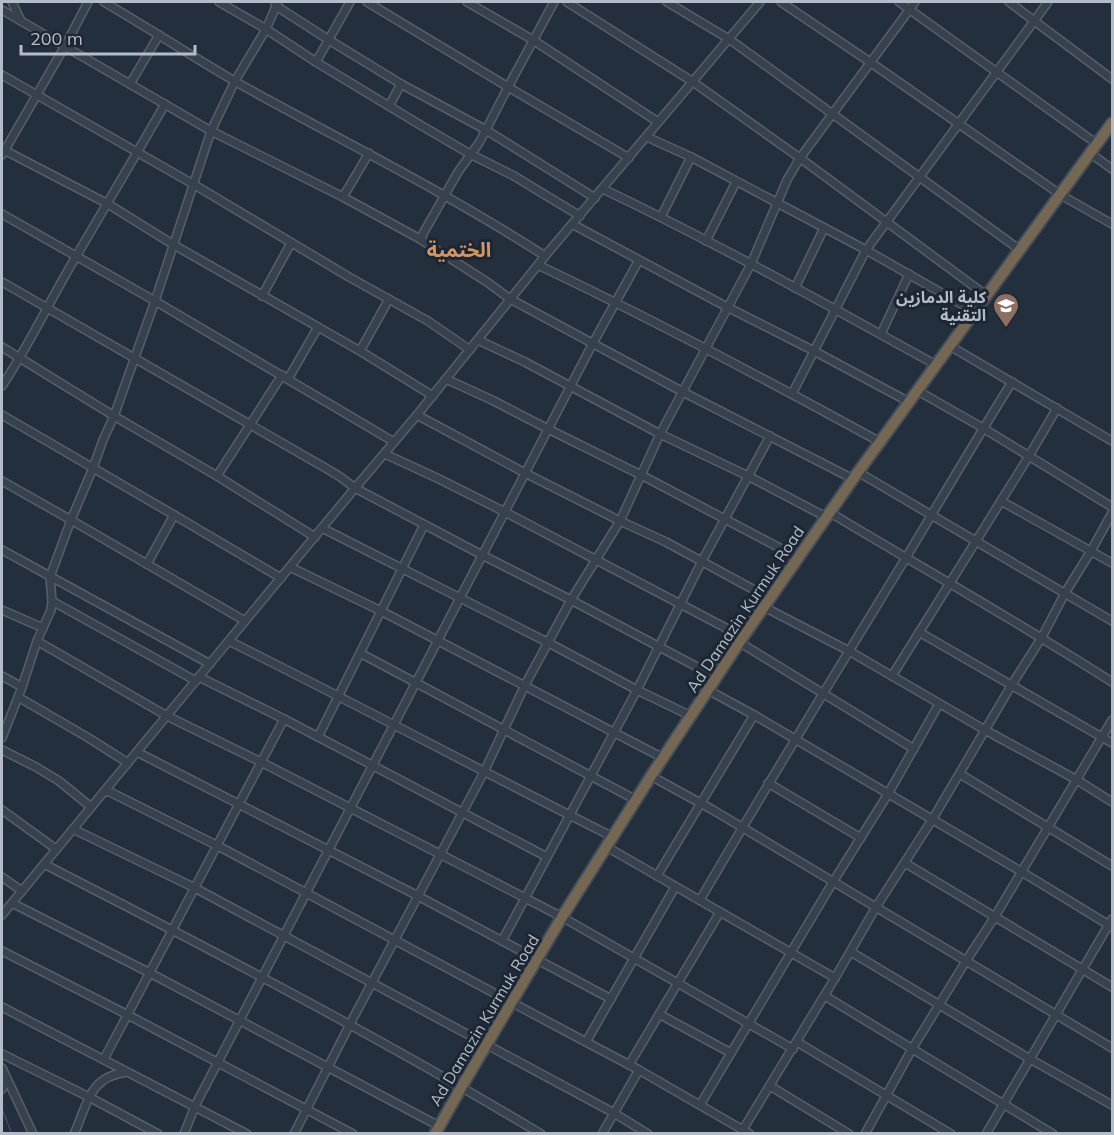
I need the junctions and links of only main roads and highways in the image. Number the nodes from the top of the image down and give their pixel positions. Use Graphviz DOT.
graph roads {
  1 [pos="1113,123"];
  2 [pos="437,1131"];
  1 -- 2 [label="highway, Ad Damazin Kurmuk Road"];
}
